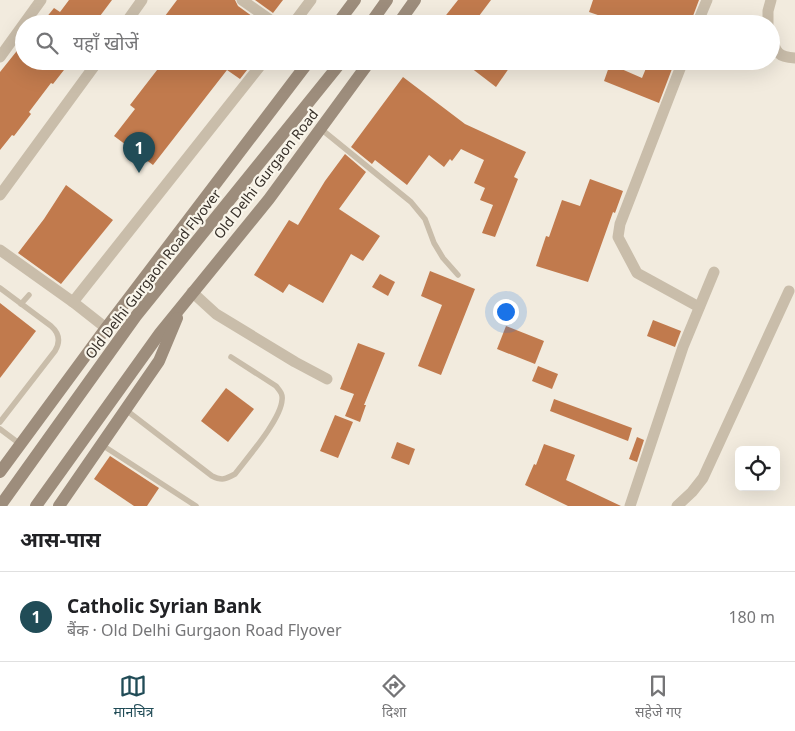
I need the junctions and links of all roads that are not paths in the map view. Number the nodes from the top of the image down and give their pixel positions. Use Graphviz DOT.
graph roads {
  1 [pos="40,0"];
  2 [pos="142,0"];
  3 [pos="242,0"];
  4 [pos="311,0"];
  5 [pos="355,0"];
  6 [pos="387,0"];
  7 [pos="707,0"];
  8 [pos="771,0"];
  9 [pos="409,2"];
  10 [pos="29,15"];
  11 [pos="131,15"];
  12 [pos="263,15"];
  13 [pos="300,15"];
  14 [pos="344,15"];
  15 [pos="376,15"];
  16 [pos="402,15"];
  17 [pos="701,15"];
  18 [pos="768,15"];
  19 [pos="15,36"];
  20 [pos="780,54"];
  21 [pos="0,57"];
  22 [pos="795,58"];
  23 [pos="91,70"];
  24 [pos="257,70"];
  25 [pos="302,70"];
  26 [pos="330,70"];
  27 [pos="364,70"];
  28 [pos="680,70"];
  29 [pos="321,129"];
  30 [pos="0,195"];
  31 [pos="0,250"];
  32 [pos="714,272"];
  33 [pos="458,275"];
  34 [pos="0,288"];
  35 [pos="789,291"];
  36 [pos="192,292"];
  37 [pos="29,295"];
  38 [pos="73,302"];
  39 [pos="22,304"];
  40 [pos="183,304"];
  41 [pos="699,307"];
  42 [pos="106,328"];
  43 [pos="231,358"];
  44 [pos="327,379"];
  45 [pos="126,410"];
  46 [pos="0,422"];
  47 [pos="0,429"];
  48 [pos="20,444"];
  49 [pos="102,445"];
  50 [pos="0,472"];
  51 [pos="0,506"];
  52 [pos="36,506"];
  53 [pos="59,506"];
  54 [pos="196,506"];
  55 [pos="630,506"];
  56 [pos="677,506"];
  1 -- 10 [label="street"];
  2 -- 11 [label="street"];
  3 -- 12 [label="street"];
  4 -- 13 [label="street"];
  5 -- 14 [label="main road"];
  6 -- 15 [label="main road"];
  7 -- 17 [label="street"];
  8 -- 18 [label="street"];
  9 -- 16 [label="main road"];
  19 -- 21 [label="street"];
  20 -- 22 [label="street"];
  23 -- 30 [label="street"];
  24 -- 38 [label="street"];
  25 -- 42 [label="main road"];
  26 -- 51 [label="main road, Old Delhi Gurgaon Road Flyover"];
  27 -- 29 [label="main road, Old Delhi Gurgaon Road"];
  28 -- 41 [label="street"];
  29 -- 33 [label="lane"];
  29 -- 36 [label="main road, Old Delhi Gurgaon Road"];
  31 -- 38 [label="street"];
  32 -- 41 [label="street"];
  34 -- 39 [label="lane"];
  35 -- 56 [label="street"];
  36 -- 40 [label="main road, Old Delhi Gurgaon Road"];
  36 -- 44 [label="street"];
  37 -- 39 [label="lane"];
  38 -- 42 [label="street"];
  39 -- 46 [label="lane"];
  40 -- 45 [label="main road"];
  40 -- 52 [label="main road"];
  41 -- 55 [label="street"];
  42 -- 48 [label="main road"];
  43 -- 45 [label="lane"];
  45 -- 49 [label="main road"];
  47 -- 48 [label="lane"];
  48 -- 50 [label="main road"];
  49 -- 53 [label="main road"];
  49 -- 54 [label="lane"];
}
